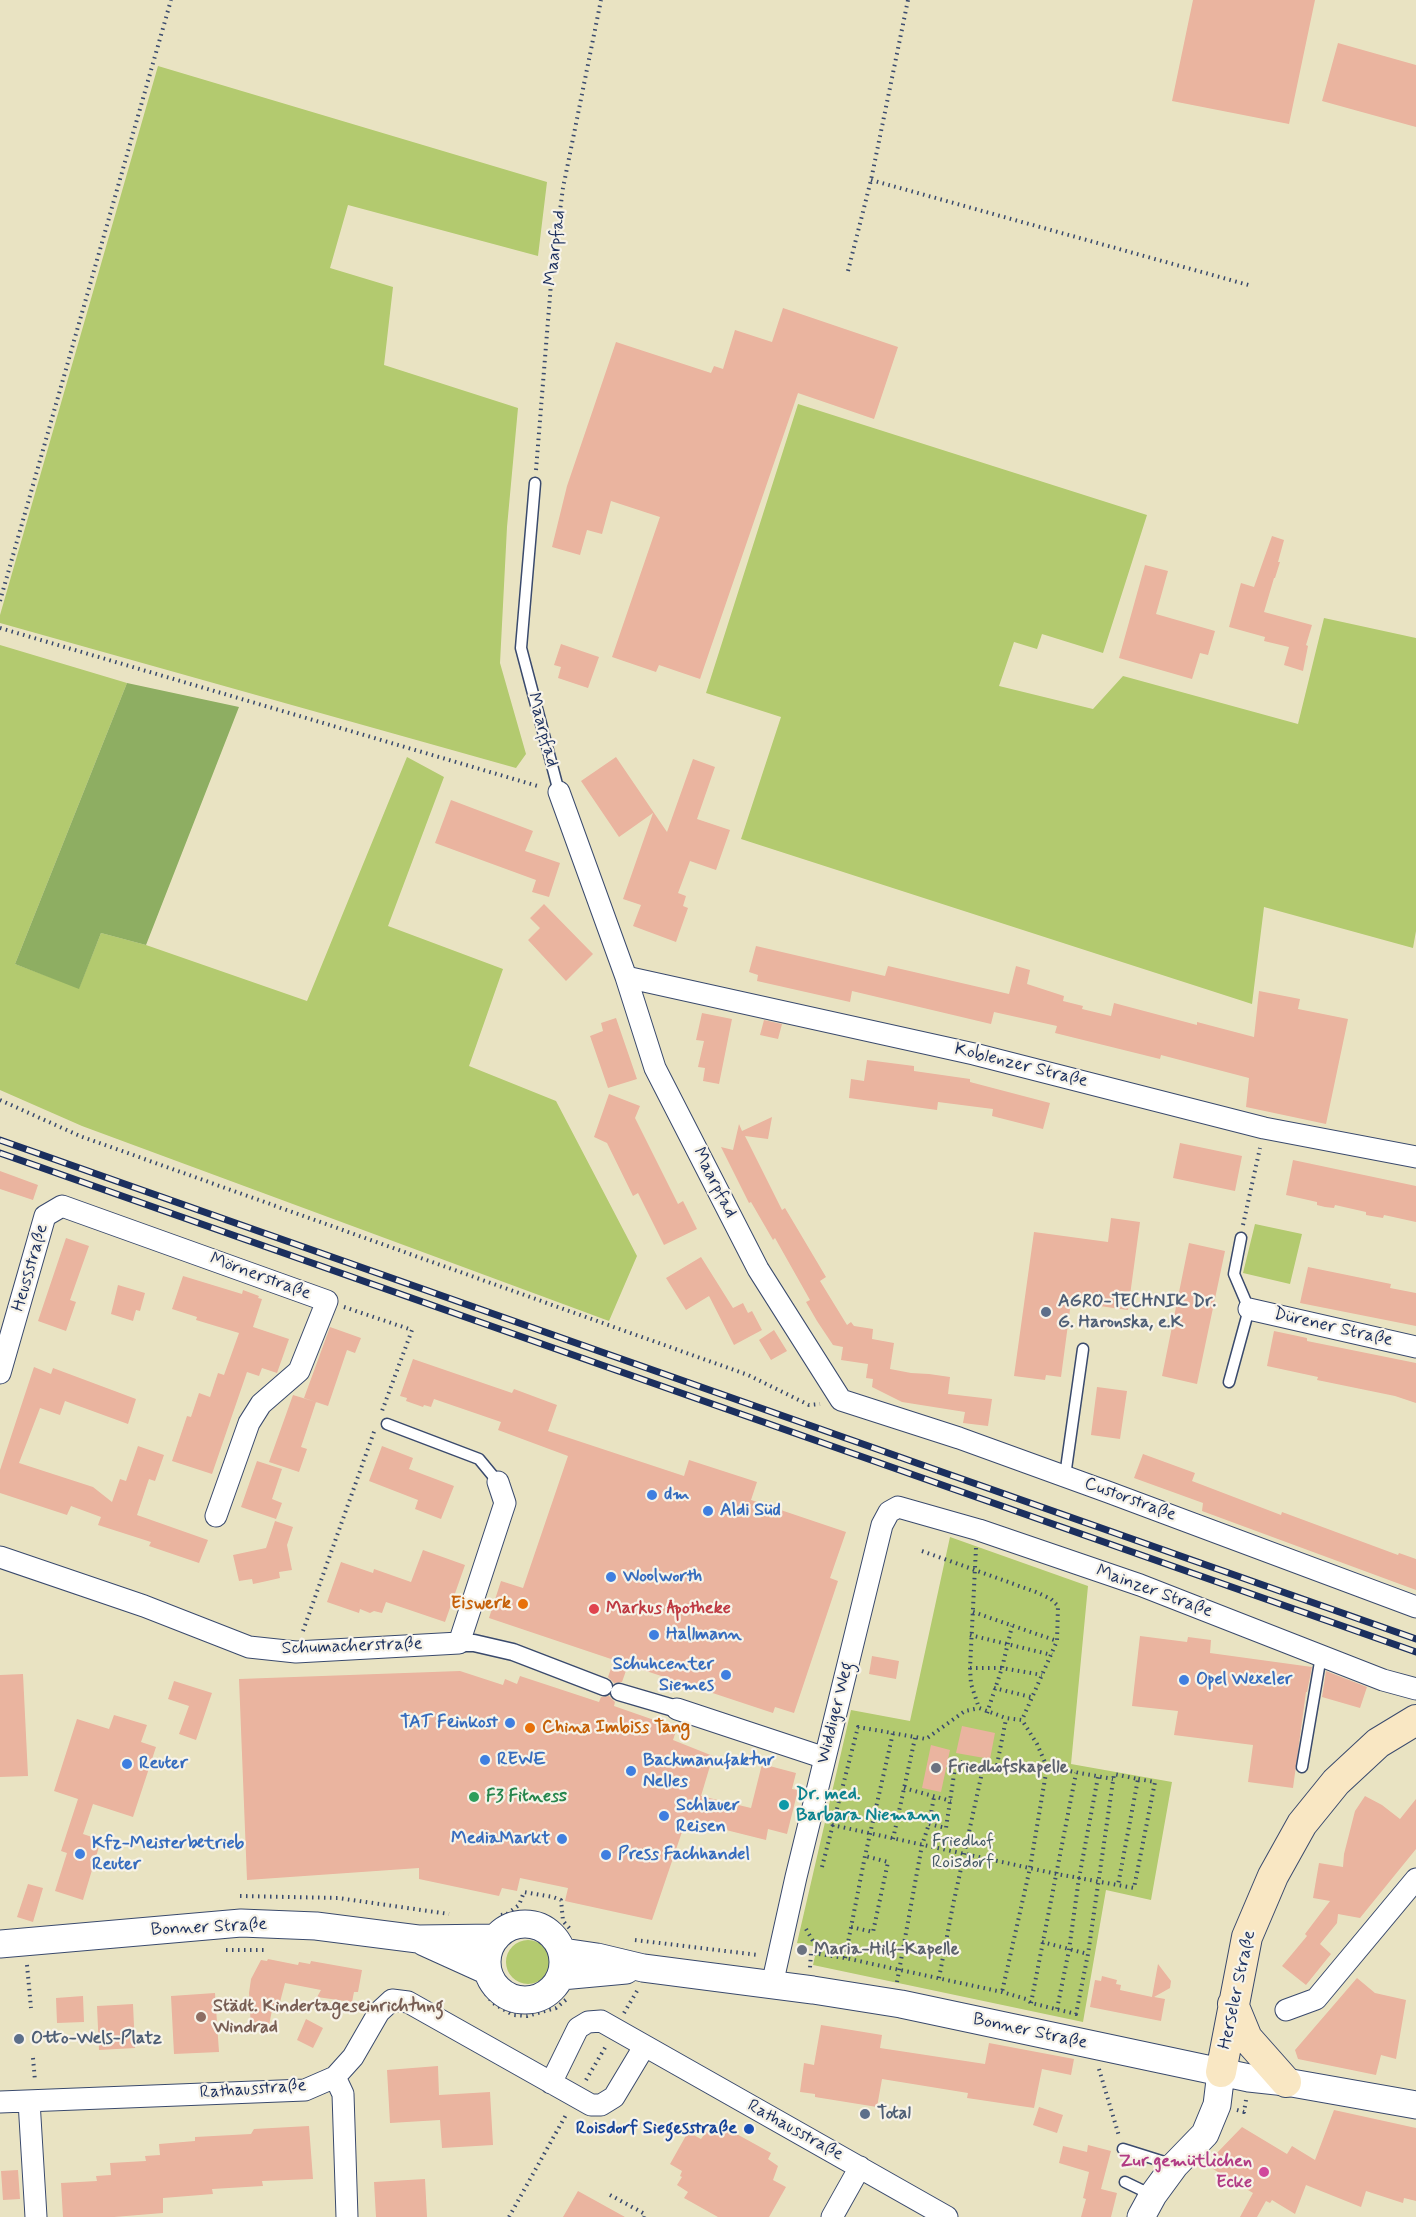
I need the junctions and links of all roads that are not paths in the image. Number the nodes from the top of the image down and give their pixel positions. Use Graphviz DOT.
graph roads {
  1 [pos="535,483"];
  2 [pos="559,792"];
  3 [pos="626,977"];
  4 [pos="1416,1157"];
  5 [pos="62,1206"];
  6 [pos="1241,1238"];
  7 [pos="1250,1309"];
  8 [pos="1416,1347"];
  9 [pos="1083,1348"];
  10 [pos="0,1372"];
  11 [pos="1229,1382"];
  12 [pos="841,1400"];
  13 [pos="387,1424"];
  14 [pos="1065,1476"];
  15 [pos="498,1482"];
  16 [pos="889,1512"];
  17 [pos="216,1516"];
  18 [pos="0,1557"];
  19 [pos="1416,1607"];
  20 [pos="459,1643"];
  21 [pos="1322,1656"];
  22 [pos="1416,1689"];
  23 [pos="678,1709"];
  24 [pos="1416,1720"];
  25 [pos="825,1758"];
  26 [pos="1302,1767"];
  27 [pos="1416,1880"];
  28 [pos="496,1927"];
  29 [pos="418,1939"];
  30 [pos="0,1944"];
  31 [pos="569,1964"];
  32 [pos="484,1979"];
  33 [pos="772,1985"];
  34 [pos="1233,2004"];
  35 [pos="1286,2010"];
  36 [pos="644,2047"];
  37 [pos="1221,2072"];
  38 [pos="335,2077"];
  39 [pos="1286,2082"];
  40 [pos="551,2083"];
  41 [pos="29,2101"];
  42 [pos="0,2102"];
  43 [pos="1416,2105"];
  44 [pos="1123,2149"];
  45 [pos="1175,2165"];
  46 [pos="860,2168"];
  47 [pos="1125,2182"];
  48 [pos="1147,2206"];
  49 [pos="36,2217"];
  50 [pos="347,2217"];
  51 [pos="832,2217"];
  52 [pos="947,2217"];
  1 -- 2 [label="lane, Maarpfad"];
  2 -- 3 [label="street, Maarpfad"];
  3 -- 4 [label="street, Koblenzer Straße"];
  3 -- 12 [label="street, Maarpfad"];
  5 -- 10 [label="street, Heussstraße"];
  5 -- 17 [label="street, Mörnerstraße"];
  6 -- 7 [label="lane, Dürener Straße"];
  7 -- 8 [label="street, Dürener Straße"];
  7 -- 11 [label="lane, Dürener Straße"];
  9 -- 14 [label="lane"];
  12 -- 14 [label="street, Custorstraße"];
  13 -- 15 [label="lane"];
  14 -- 19 [label="street, Custorstraße"];
  15 -- 20 [label="street"];
  16 -- 21 [label="street, Mainzer Straße"];
  16 -- 25 [label="street, Widdiger Weg"];
  18 -- 20 [label="street, Schumacherstraße"];
  20 -- 23 [label="street, Schumacherstraße"];
  21 -- 22 [label="street, Mainzer Straße"];
  21 -- 26 [label="lane"];
  23 -- 25 [label="street, Schumacherstraße"];
  24 -- 34 [label="main road, Herseler Straße"];
  25 -- 33 [label="street, Widdiger Weg"];
  27 -- 35 [label="street"];
  28 -- 29 [label="street, Bonner Straße"];
  28 -- 31 [label="street"];
  28 -- 32 [label="street"];
  29 -- 30 [label="street, Bonner Straße"];
  29 -- 32 [label="street, Bonner Straße"];
  31 -- 32 [label="street"];
  31 -- 33 [label="street, Bonner Straße"];
  33 -- 37 [label="street, Bonner Straße"];
  34 -- 37 [label="main road, Herseler Straße"];
  34 -- 39 [label="main road"];
  36 -- 40 [label="street, Rathausstraße"];
  36 -- 40 [label="street, Rathausstraße"];
  36 -- 46 [label="street, Rathausstraße"];
  37 -- 39 [label="street, Bonner Straße"];
  37 -- 45 [label="street"];
  38 -- 40 [label="street, Rathausstraße"];
  38 -- 41 [label="street, Rathausstraße"];
  38 -- 50 [label="street"];
  39 -- 43 [label="street, Bonner Straße"];
  41 -- 42 [label="street, Rathausstraße"];
  41 -- 49 [label="street"];
  44 -- 45 [label="lane"];
  45 -- 48 [label="street"];
  46 -- 51 [label="street"];
  46 -- 52 [label="street, Rathausstraße"];
  47 -- 48 [label="lane"];
}
